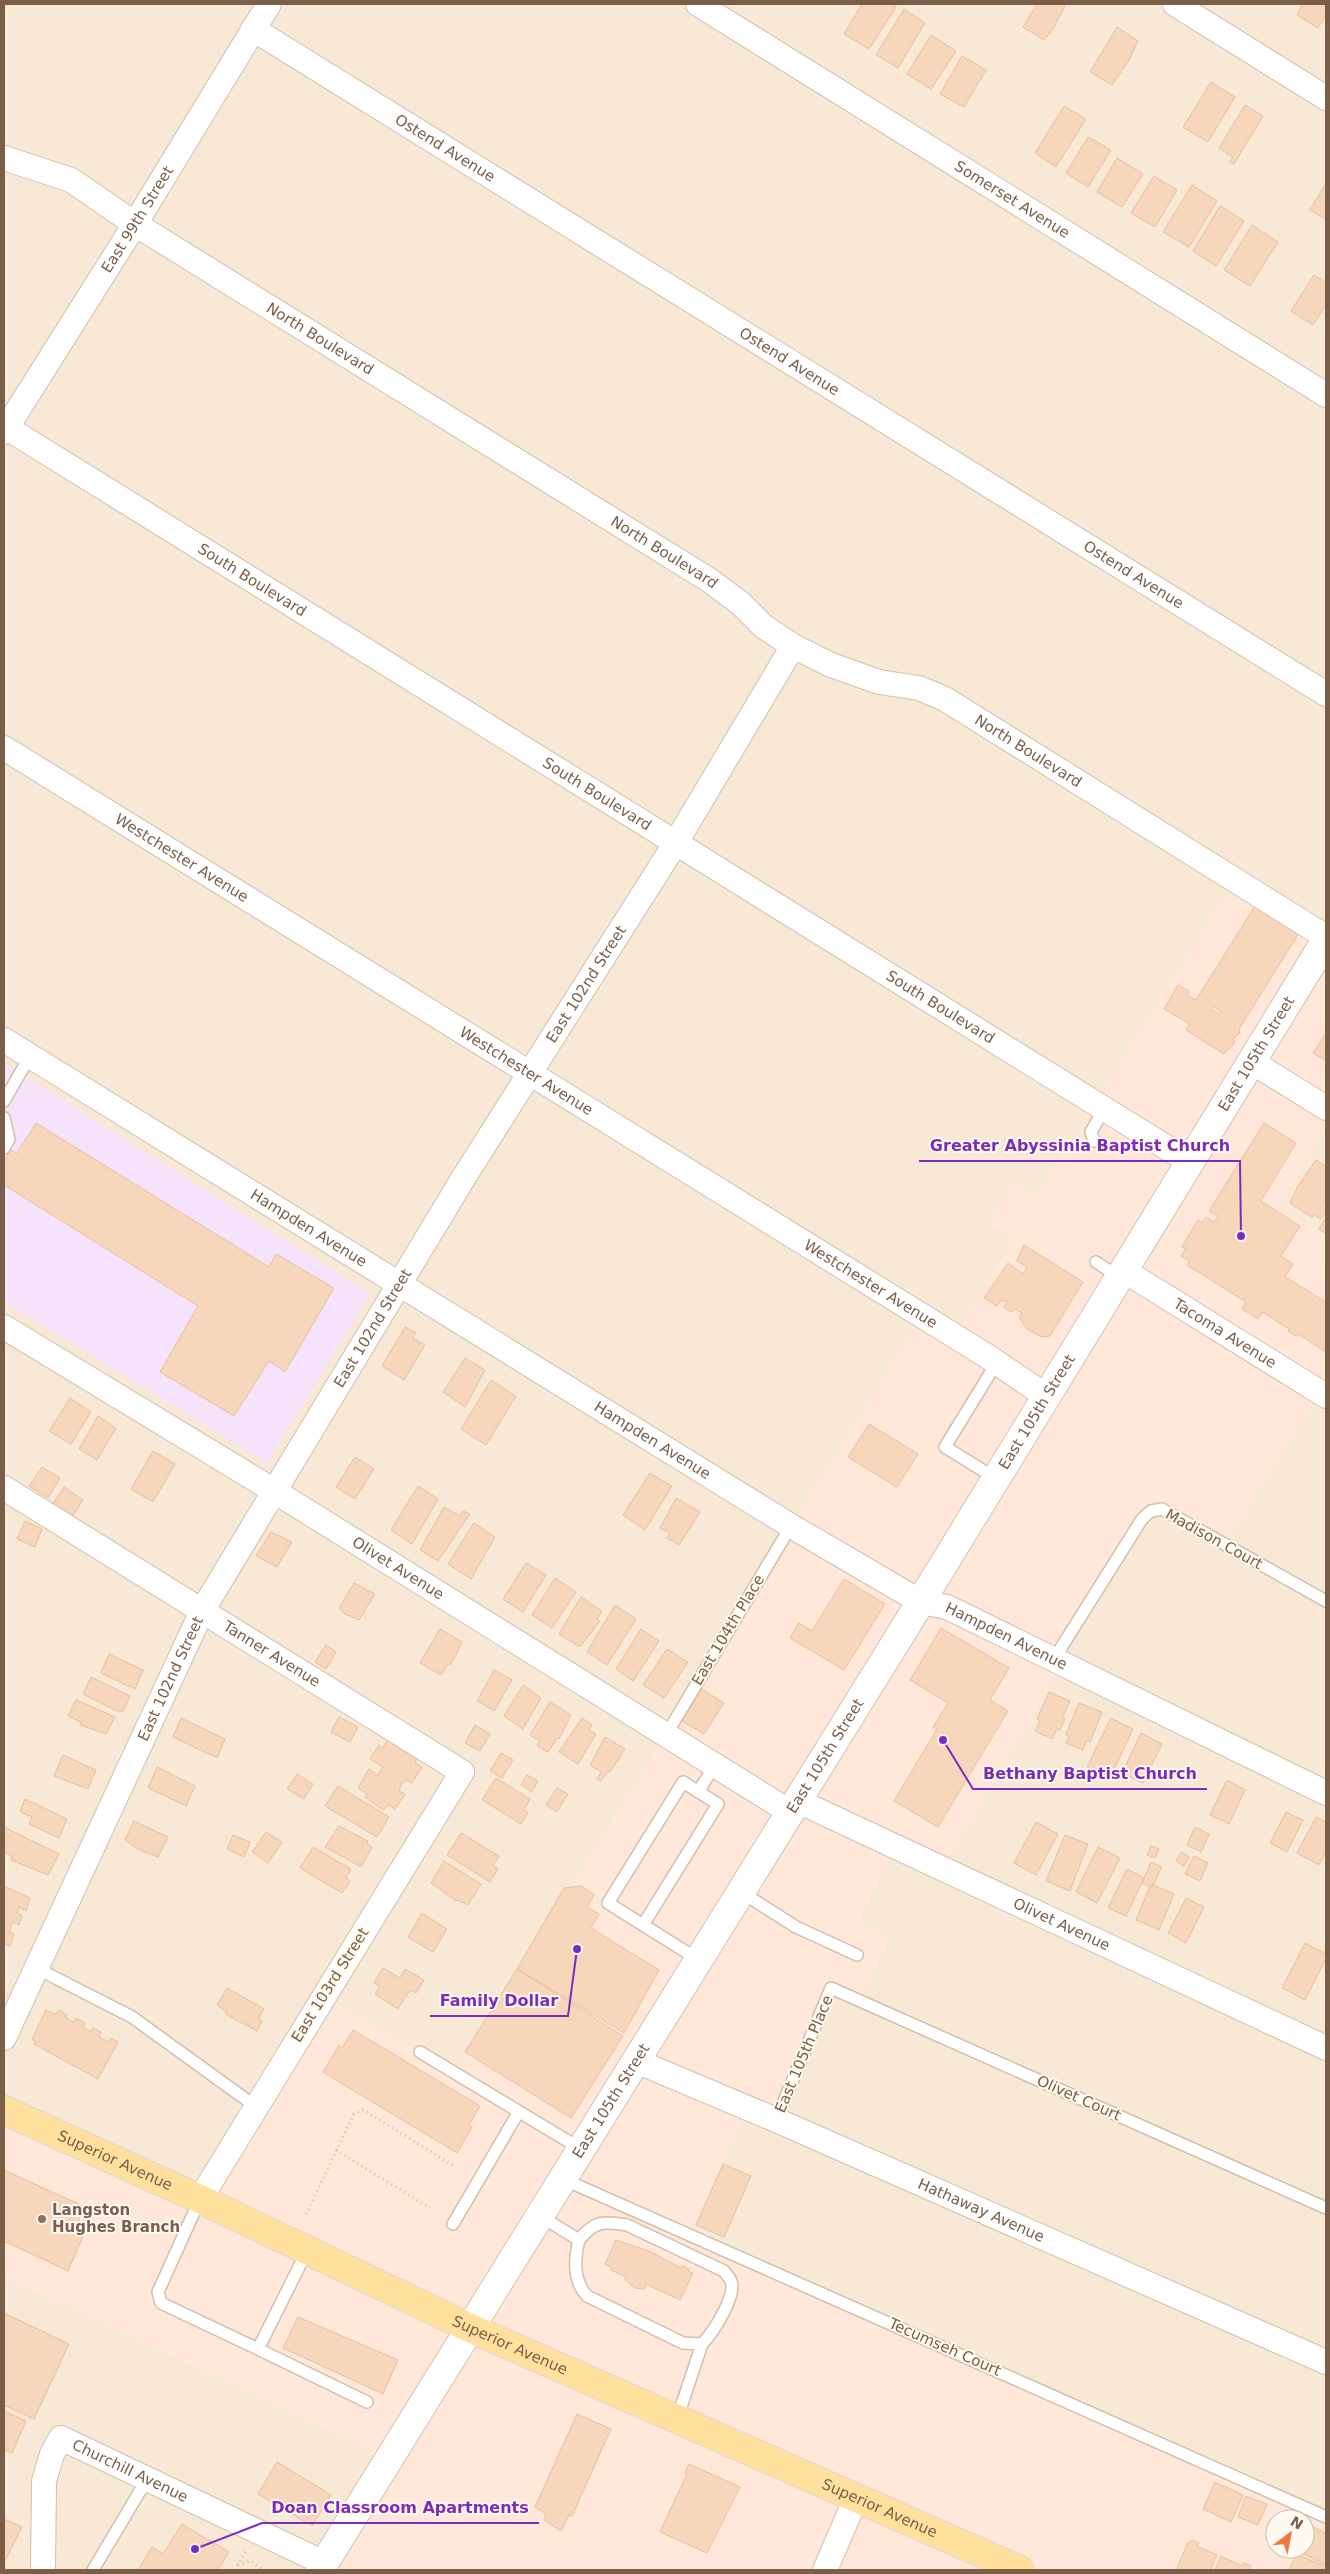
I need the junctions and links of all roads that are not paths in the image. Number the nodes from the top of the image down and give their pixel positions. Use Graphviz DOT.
graph roads {
  1 [pos="269,4"];
  2 [pos="698,4"];
  3 [pos="1175,4"];
  4 [pos="253,29"];
  5 [pos="1326,98"];
  6 [pos="4,158"];
  7 [pos="135,224"];
  8 [pos="1326,395"];
  9 [pos="5,429"];
  10 [pos="793,646"];
  11 [pos="1326,694"];
  12 [pos="4,748"];
  13 [pos="675,844"];
  14 [pos="1326,938"];
  15 [pos="4,1040"];
  16 [pos="30,1056"];
  17 [pos="1252,1062"];
  18 [pos="528,1073"];
  19 [pos="4,1101"];
  20 [pos="1326,1108"];
  21 [pos="1104,1109"];
  22 [pos="4,1118"];
  23 [pos="1094,1141"];
  24 [pos="4,1148"];
  25 [pos="1190,1162"];
  26 [pos="1096,1262"];
  27 [pos="1121,1273"];
  28 [pos="400,1284"];
  29 [pos="4,1327"];
  30 [pos="997,1362"];
  31 [pos="1046,1396"];
  32 [pos="1326,1396"];
  33 [pos="996,1478"];
  34 [pos="4,1488"];
  35 [pos="274,1491"];
  36 [pos="791,1526"];
  37 [pos="1326,1601"];
  38 [pos="921,1602"];
  39 [pos="202,1611"];
  40 [pos="1054,1659"];
  41 [pos="666,1735"];
  42 [pos="714,1765"];
  43 [pos="462,1772"];
  44 [pos="698,1792"];
  45 [pos="1326,1793"];
  46 [pos="794,1807"];
  47 [pos="741,1892"];
  48 [pos="643,1925"];
  49 [pos="857,1955"];
  50 [pos="699,1960"];
  51 [pos="38,1969"];
  52 [pos="831,1988"];
  53 [pos="4,2038"];
  54 [pos="1326,2048"];
  55 [pos="420,2052"];
  56 [pos="636,2061"];
  57 [pos="255,2106"];
  58 [pos="4,2110"];
  59 [pos="518,2113"];
  60 [pos="776,2120"];
  61 [pos="581,2149"];
  62 [pos="563,2178"];
  63 [pos="200,2199"];
  64 [pos="1326,2208"];
  65 [pos="540,2216"];
  66 [pos="453,2224"];
  67 [pos="579,2240"];
  68 [pos="307,2250"];
  69 [pos="470,2328"];
  70 [pos="702,2344"];
  71 [pos="258,2349"];
  72 [pos="1326,2362"];
  73 [pos="367,2402"];
  74 [pos="677,2419"];
  75 [pos="150,2480"];
  76 [pos="856,2498"];
  77 [pos="1326,2516"];
  78 [pos="322,2566"];
  79 [pos="43,2570"];
  80 [pos="93,2570"];
  81 [pos="826,2570"];
  82 [pos="1020,2570"];
  1 -- 4 [label="street, East 99th Street"];
  2 -- 8 [label="street, Somerset Avenue"];
  3 -- 5 [label="street"];
  4 -- 7 [label="street, East 99th Street"];
  4 -- 11 [label="street, Ostend Avenue"];
  6 -- 7 [label="street, North Boulevard"];
  7 -- 9 [label="street, East 99th Street"];
  7 -- 10 [label="street, North Boulevard"];
  9 -- 13 [label="street, South Boulevard"];
  10 -- 13 [label="street, East 102nd Street"];
  10 -- 14 [label="street, North Boulevard"];
  12 -- 18 [label="street, Westchester Avenue"];
  13 -- 18 [label="street, East 102nd Street"];
  13 -- 21 [label="street, South Boulevard"];
  14 -- 17 [label="main road, East 105th Street"];
  15 -- 16 [label="street, Hampden Avenue"];
  16 -- 19 [label="lane"];
  16 -- 28 [label="street, Hampden Avenue"];
  17 -- 20 [label="street"];
  17 -- 25 [label="main road, East 105th Street"];
  18 -- 28 [label="street, East 102nd Street"];
  18 -- 30 [label="street, Westchester Avenue"];
  21 -- 23 [label="lane"];
  21 -- 25 [label="street, South Boulevard"];
  22 -- 24 [label="lane"];
  25 -- 27 [label="main road, East 105th Street"];
  26 -- 27 [label="lane"];
  27 -- 31 [label="main road, East 105th Street"];
  27 -- 32 [label="street, Tacoma Avenue"];
  28 -- 35 [label="street, East 102nd Street"];
  28 -- 36 [label="street, Hampden Avenue"];
  29 -- 35 [label="street, Olivet Avenue"];
  30 -- 31 [label="street, Westchester Avenue"];
  30 -- 33 [label="lane"];
  31 -- 33 [label="main road, East 105th Street"];
  33 -- 38 [label="main road, East 105th Street"];
  34 -- 39 [label="street, Tanner Avenue"];
  35 -- 39 [label="street, East 102nd Street"];
  35 -- 41 [label="street, Olivet Avenue"];
  36 -- 38 [label="street, Hampden Avenue"];
  36 -- 41 [label="lane, East 104th Place"];
  37 -- 40 [label="lane, Madison Court"];
  38 -- 40 [label="street, Hampden Avenue"];
  38 -- 46 [label="main road, East 105th Street"];
  39 -- 43 [label="street, Tanner Avenue"];
  39 -- 51 [label="street, East 102nd Street"];
  40 -- 45 [label="street, Hampden Avenue"];
  41 -- 42 [label="street, Olivet Avenue"];
  42 -- 44 [label="lane"];
  42 -- 46 [label="street, Olivet Avenue"];
  43 -- 57 [label="street, East 103rd Street"];
  44 -- 48 [label="lane"];
  44 -- 48 [label="lane"];
  46 -- 47 [label="main road, East 105th Street"];
  46 -- 54 [label="street, Olivet Avenue"];
  47 -- 49 [label="lane"];
  47 -- 50 [label="main road, East 105th Street"];
  48 -- 50 [label="lane"];
  50 -- 56 [label="main road, East 105th Street"];
  51 -- 53 [label="street, East 102nd Street"];
  51 -- 57 [label="lane"];
  52 -- 60 [label="lane, East 105th Place"];
  52 -- 64 [label="lane, Olivet Court"];
  55 -- 59 [label="lane"];
  56 -- 60 [label="street, Hathaway Avenue"];
  56 -- 61 [label="main road, East 105th Street"];
  57 -- 63 [label="street, East 103rd Street"];
  58 -- 63 [label="main road, Superior Avenue"];
  59 -- 61 [label="lane"];
  59 -- 66 [label="lane"];
  60 -- 72 [label="street, Hathaway Avenue"];
  61 -- 62 [label="main road, East 105th Street"];
  62 -- 65 [label="main road, East 105th Street"];
  62 -- 77 [label="lane, Tecumseh Court"];
  63 -- 68 [label="main road, Superior Avenue"];
  63 -- 71 [label="lane"];
  65 -- 67 [label="lane"];
  65 -- 69 [label="main road, East 105th Street"];
  67 -- 70 [label="lane"];
  67 -- 70 [label="lane"];
  68 -- 69 [label="main road, Superior Avenue"];
  68 -- 71 [label="lane"];
  69 -- 74 [label="main road, Superior Avenue"];
  69 -- 78 [label="main road, East 105th Street"];
  70 -- 74 [label="lane"];
  71 -- 73 [label="lane"];
  74 -- 76 [label="main road, Superior Avenue"];
  75 -- 78 [label="street, Churchill Avenue"];
  75 -- 79 [label="street, Churchill Avenue"];
  75 -- 80 [label="lane"];
  76 -- 81 [label="street"];
  76 -- 82 [label="main road, Superior Avenue"];
}
